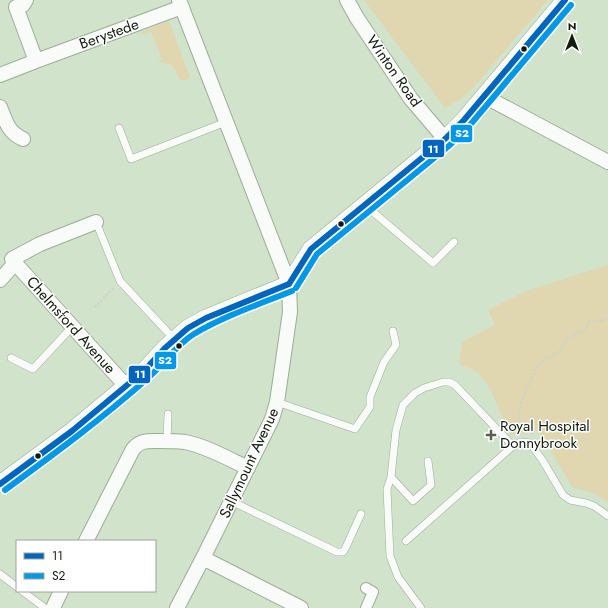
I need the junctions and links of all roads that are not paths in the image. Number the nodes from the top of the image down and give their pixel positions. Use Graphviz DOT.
graph roads {
  1 [pos="26,0"];
  2 [pos="347,0"];
  3 [pos="566,0"];
  4 [pos="181,3"];
  5 [pos="36,61"];
  6 [pos="0,74"];
  7 [pos="484,96"];
  8 [pos="0,107"];
  9 [pos="226,122"];
  10 [pos="120,128"];
  11 [pos="23,139"];
  12 [pos="445,139"];
  13 [pos="608,162"];
  14 [pos="366,204"];
  15 [pos="96,222"];
  16 [pos="454,242"];
  17 [pos="15,264"];
  18 [pos="0,280"];
  19 [pos="289,284"];
  20 [pos="72,327"];
  21 [pos="394,331"];
  22 [pos="174,339"];
  23 [pos="11,358"];
  24 [pos="126,386"];
  25 [pos="277,402"];
  26 [pos="168,414"];
  27 [pos="167,441"];
  28 [pos="513,446"];
  29 [pos="428,461"];
  30 [pos="248,468"];
  31 [pos="391,477"];
  32 [pos="0,484"];
  33 [pos="231,501"];
  34 [pos="361,514"];
  35 [pos="608,516"];
  36 [pos="87,540"];
  37 [pos="406,541"];
  38 [pos="203,558"];
  39 [pos="0,574"];
  40 [pos="16,586"];
  41 [pos="366,588"];
  42 [pos="23,592"];
  43 [pos="61,592"];
  44 [pos="45,608"];
  45 [pos="53,608"];
  46 [pos="176,608"];
  47 [pos="301,608"];
  48 [pos="366,608"];
  49 [pos="421,608"];
  1 -- 5 [label="street"];
  2 -- 12 [label="street, Winton Road"];
  3 -- 7 [label="street"];
  4 -- 5 [label="street, Berystede"];
  4 -- 9 [label="street, Sallymount Avenue"];
  5 -- 6 [label="street, Berystede"];
  7 -- 12 [label="street"];
  7 -- 13 [label="street"];
  8 -- 11 [label="street"];
  9 -- 10 [label="lane"];
  9 -- 19 [label="street, Sallymount Avenue"];
  12 -- 14 [label="street"];
  14 -- 16 [label="lane"];
  14 -- 19 [label="street"];
  15 -- 17 [label="street, Chelmsford Avenue"];
  15 -- 22 [label="lane"];
  17 -- 18 [label="street, Chelmsford Avenue"];
  17 -- 20 [label="street, Chelmsford Avenue"];
  19 -- 22 [label="street"];
  19 -- 25 [label="street, Sallymount Avenue"];
  20 -- 23 [label="lane"];
  20 -- 24 [label="street, Chelmsford Avenue"];
  21 -- 25 [label="lane"];
  22 -- 24 [label="street"];
  24 -- 32 [label="street"];
  25 -- 30 [label="street, Sallymount Avenue"];
  26 -- 27 [label="lane"];
  27 -- 30 [label="street"];
  27 -- 36 [label="street"];
  28 -- 31 [label="lane"];
  28 -- 35 [label="lane"];
  28 -- 37 [label="lane"];
  29 -- 31 [label="lane"];
  30 -- 33 [label="street, Sallymount Avenue"];
  31 -- 49 [label="lane"];
  33 -- 34 [label="lane"];
  33 -- 38 [label="street, Sallymount Avenue"];
  38 -- 46 [label="street, Sallymount Avenue"];
  38 -- 47 [label="street"];
  39 -- 40 [label="lane"];
  41 -- 48 [label="street"];
  42 -- 44 [label="lane"];
  43 -- 45 [label="street"];
}
